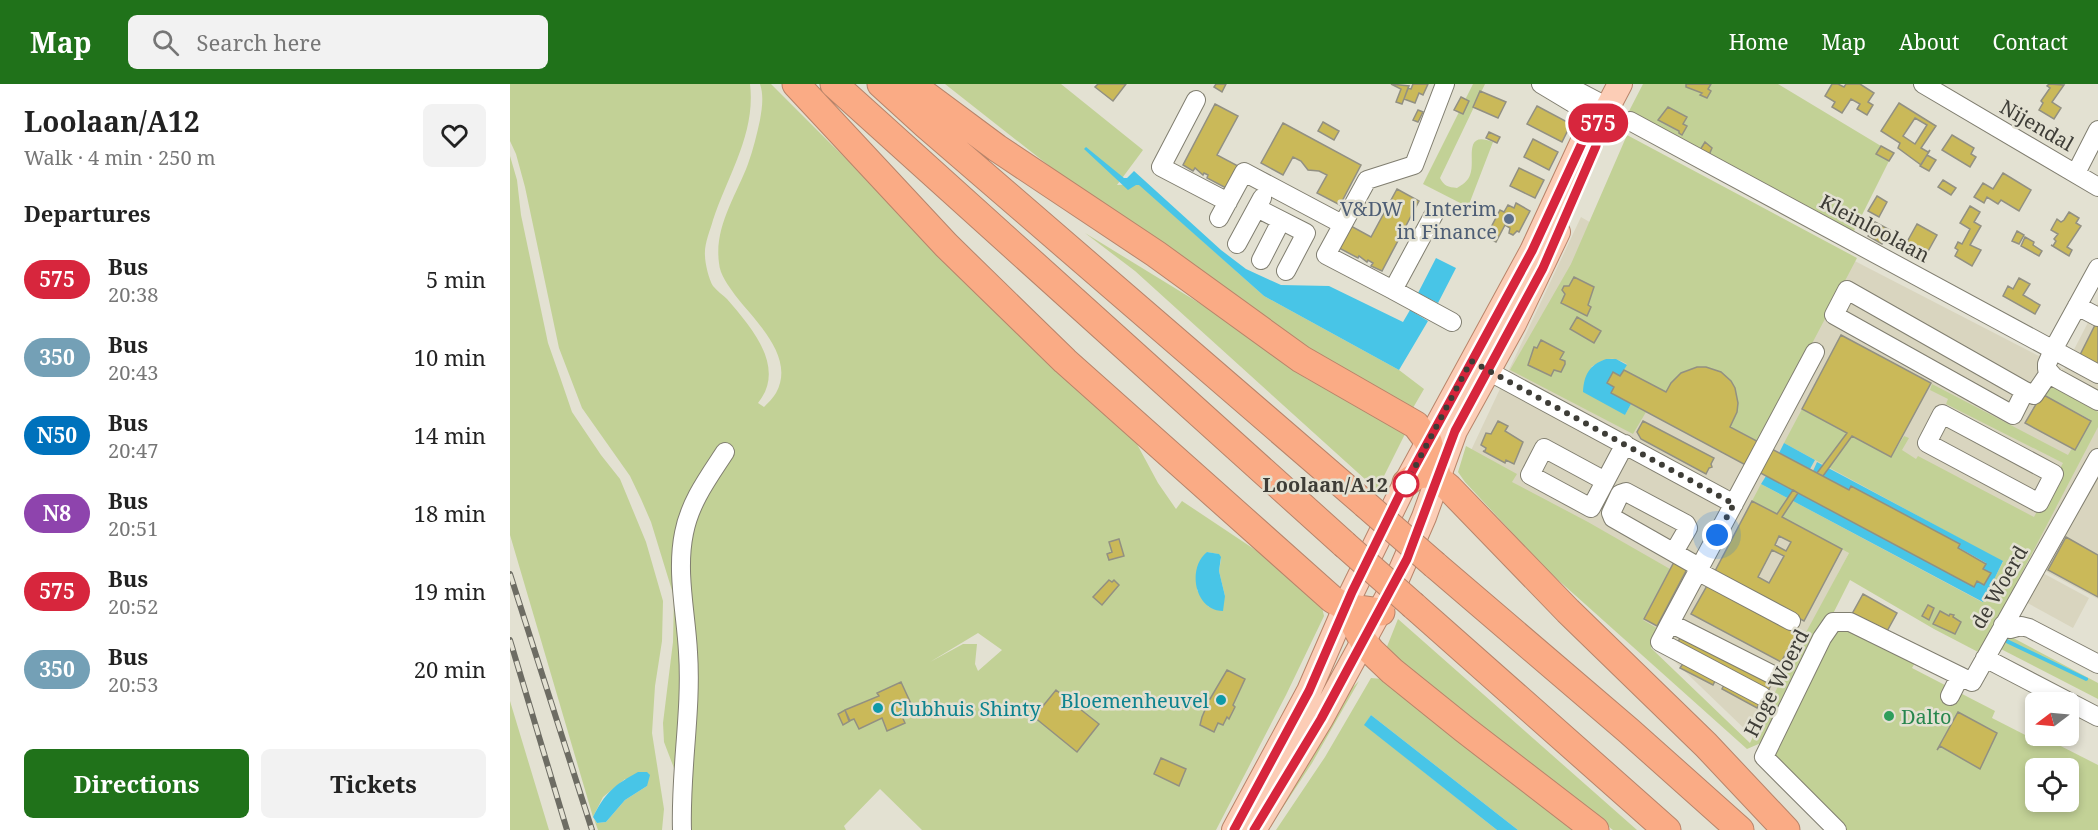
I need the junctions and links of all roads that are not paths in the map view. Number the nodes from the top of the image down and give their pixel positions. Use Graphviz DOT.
graph roads {
  1 [pos="795,84"];
  2 [pos="834,84"];
  3 [pos="881,84"];
  4 [pos="911,84"];
  5 [pos="1445,84"];
  6 [pos="1541,84"];
  7 [pos="1564,84"];
  8 [pos="1620,84"];
  9 [pos="1923,84"];
  10 [pos="1196,100"];
  11 [pos="1604,114"];
  12 [pos="1630,121"];
  13 [pos="2098,130"];
  14 [pos="2076,173"];
  15 [pos="1269,186"];
  16 [pos="2098,187"];
  17 [pos="1228,202"];
  18 [pos="1257,208"];
  19 [pos="1317,211"];
  20 [pos="1434,214"];
  21 [pos="1219,218"];
  22 [pos="1281,221"];
  23 [pos="1342,224"];
  24 [pos="1306,233"];
  25 [pos="1237,244"];
  26 [pos="1261,260"];
  27 [pos="2098,268"];
  28 [pos="1286,271"];
  29 [pos="1393,290"];
  30 [pos="2077,306"];
  31 [pos="2098,317"];
  32 [pos="1452,322"];
  33 [pos="2053,350"];
  34 [pos="1815,352"];
  35 [pos="1479,366"];
  36 [pos="2049,373"];
  37 [pos="2098,374"];
  38 [pos="2025,391"];
  39 [pos="2098,400"];
  40 [pos="2013,415"];
  41 [pos="1426,431"];
  42 [pos="1997,443"];
  43 [pos="1625,444"];
  44 [pos="725,452"];
  45 [pos="2098,458"];
  46 [pos="1438,478"];
  47 [pos="1605,481"];
  48 [pos="1406,483"];
  49 [pos="1734,504"];
  50 [pos="1674,552"];
  51 [pos="1698,569"];
  52 [pos="1345,607"];
  53 [pos="1380,612"];
  54 [pos="1791,621"];
  55 [pos="1670,623"];
  56 [pos="2003,625"];
  57 [pos="1364,642"];
  58 [pos="1984,658"];
  59 [pos="2098,664"];
  60 [pos="1773,675"];
  61 [pos="1960,676"];
  62 [pos="1762,696"];
  63 [pos="1950,696"];
  64 [pos="2098,717"];
  65 [pos="682,830"];
  66 [pos="1234,830"];
  67 [pos="1254,830"];
  68 [pos="1595,830"];
  69 [pos="1667,830"];
  70 [pos="1740,830"];
  71 [pos="1786,830"];
  72 [pos="1837,830"];
  1 -- 52 [label="highway"];
  2 -- 69 [label="highway, bridge"];
  3 -- 70 [label="highway, bridge"];
  4 -- 41 [label="highway"];
  5 -- 23 [label="street"];
  6 -- 11 [label="street"];
  7 -- 11 [label="street"];
  8 -- 11 [label="main road"];
  9 -- 14 [label="street, Nijendal"];
  10 -- 17 [label="street"];
  11 -- 35 [label="main road"];
  12 -- 33 [label="street, Kleinloolaan"];
  13 -- 14 [label="street"];
  14 -- 16 [label="street, Nijendal"];
  15 -- 17 [label="street"];
  15 -- 18 [label="street"];
  15 -- 19 [label="street"];
  17 -- 21 [label="street"];
  18 -- 22 [label="street"];
  18 -- 25 [label="street"];
  19 -- 23 [label="street"];
  19 -- 24 [label="street"];
  20 -- 29 [label="street"];
  22 -- 24 [label="street"];
  22 -- 26 [label="street"];
  23 -- 29 [label="street"];
  24 -- 28 [label="street"];
  27 -- 30 [label="street"];
  29 -- 32 [label="street"];
  30 -- 31 [label="street"];
  30 -- 33 [label="street"];
  33 -- 36 [label="street"];
  33 -- 37 [label="street, Kleinloolaan"];
  34 -- 49 [label="street"];
  35 -- 41 [label="main road"];
  35 -- 43 [label="street"];
  35 -- 46 [label="main road"];
  36 -- 38 [label="street"];
  36 -- 39 [label="street"];
  38 -- 40 [label="street"];
  38 -- 40 [label="street"];
  40 -- 42 [label="street"];
  41 -- 46 [label="highway"];
  41 -- 48 [label="main road"];
  42 -- 42 [label="street"];
  43 -- 47 [label="street"];
  43 -- 49 [label="street"];
  44 -- 65 [label="street"];
  45 -- 56 [label="street, de Woerd"];
  46 -- 48 [label="highway"];
  46 -- 53 [label="main road"];
  46 -- 71 [label="highway"];
  48 -- 52 [label="main road"];
  49 -- 51 [label="street"];
  50 -- 51 [label="street"];
  51 -- 54 [label="street"];
  51 -- 55 [label="street"];
  52 -- 53 [label="highway"];
  52 -- 57 [label="highway"];
  52 -- 66 [label="main road"];
  53 -- 57 [label="main road"];
  55 -- 60 [label="street"];
  55 -- 62 [label="street"];
  56 -- 58 [label="street, de Woerd"];
  56 -- 59 [label="street"];
  57 -- 67 [label="main road"];
  57 -- 68 [label="highway"];
  58 -- 61 [label="street"];
  58 -- 64 [label="street, de Woerd"];
  61 -- 63 [label="street"];
  61 -- 72 [label="street, Hoge Woerd"];
}
